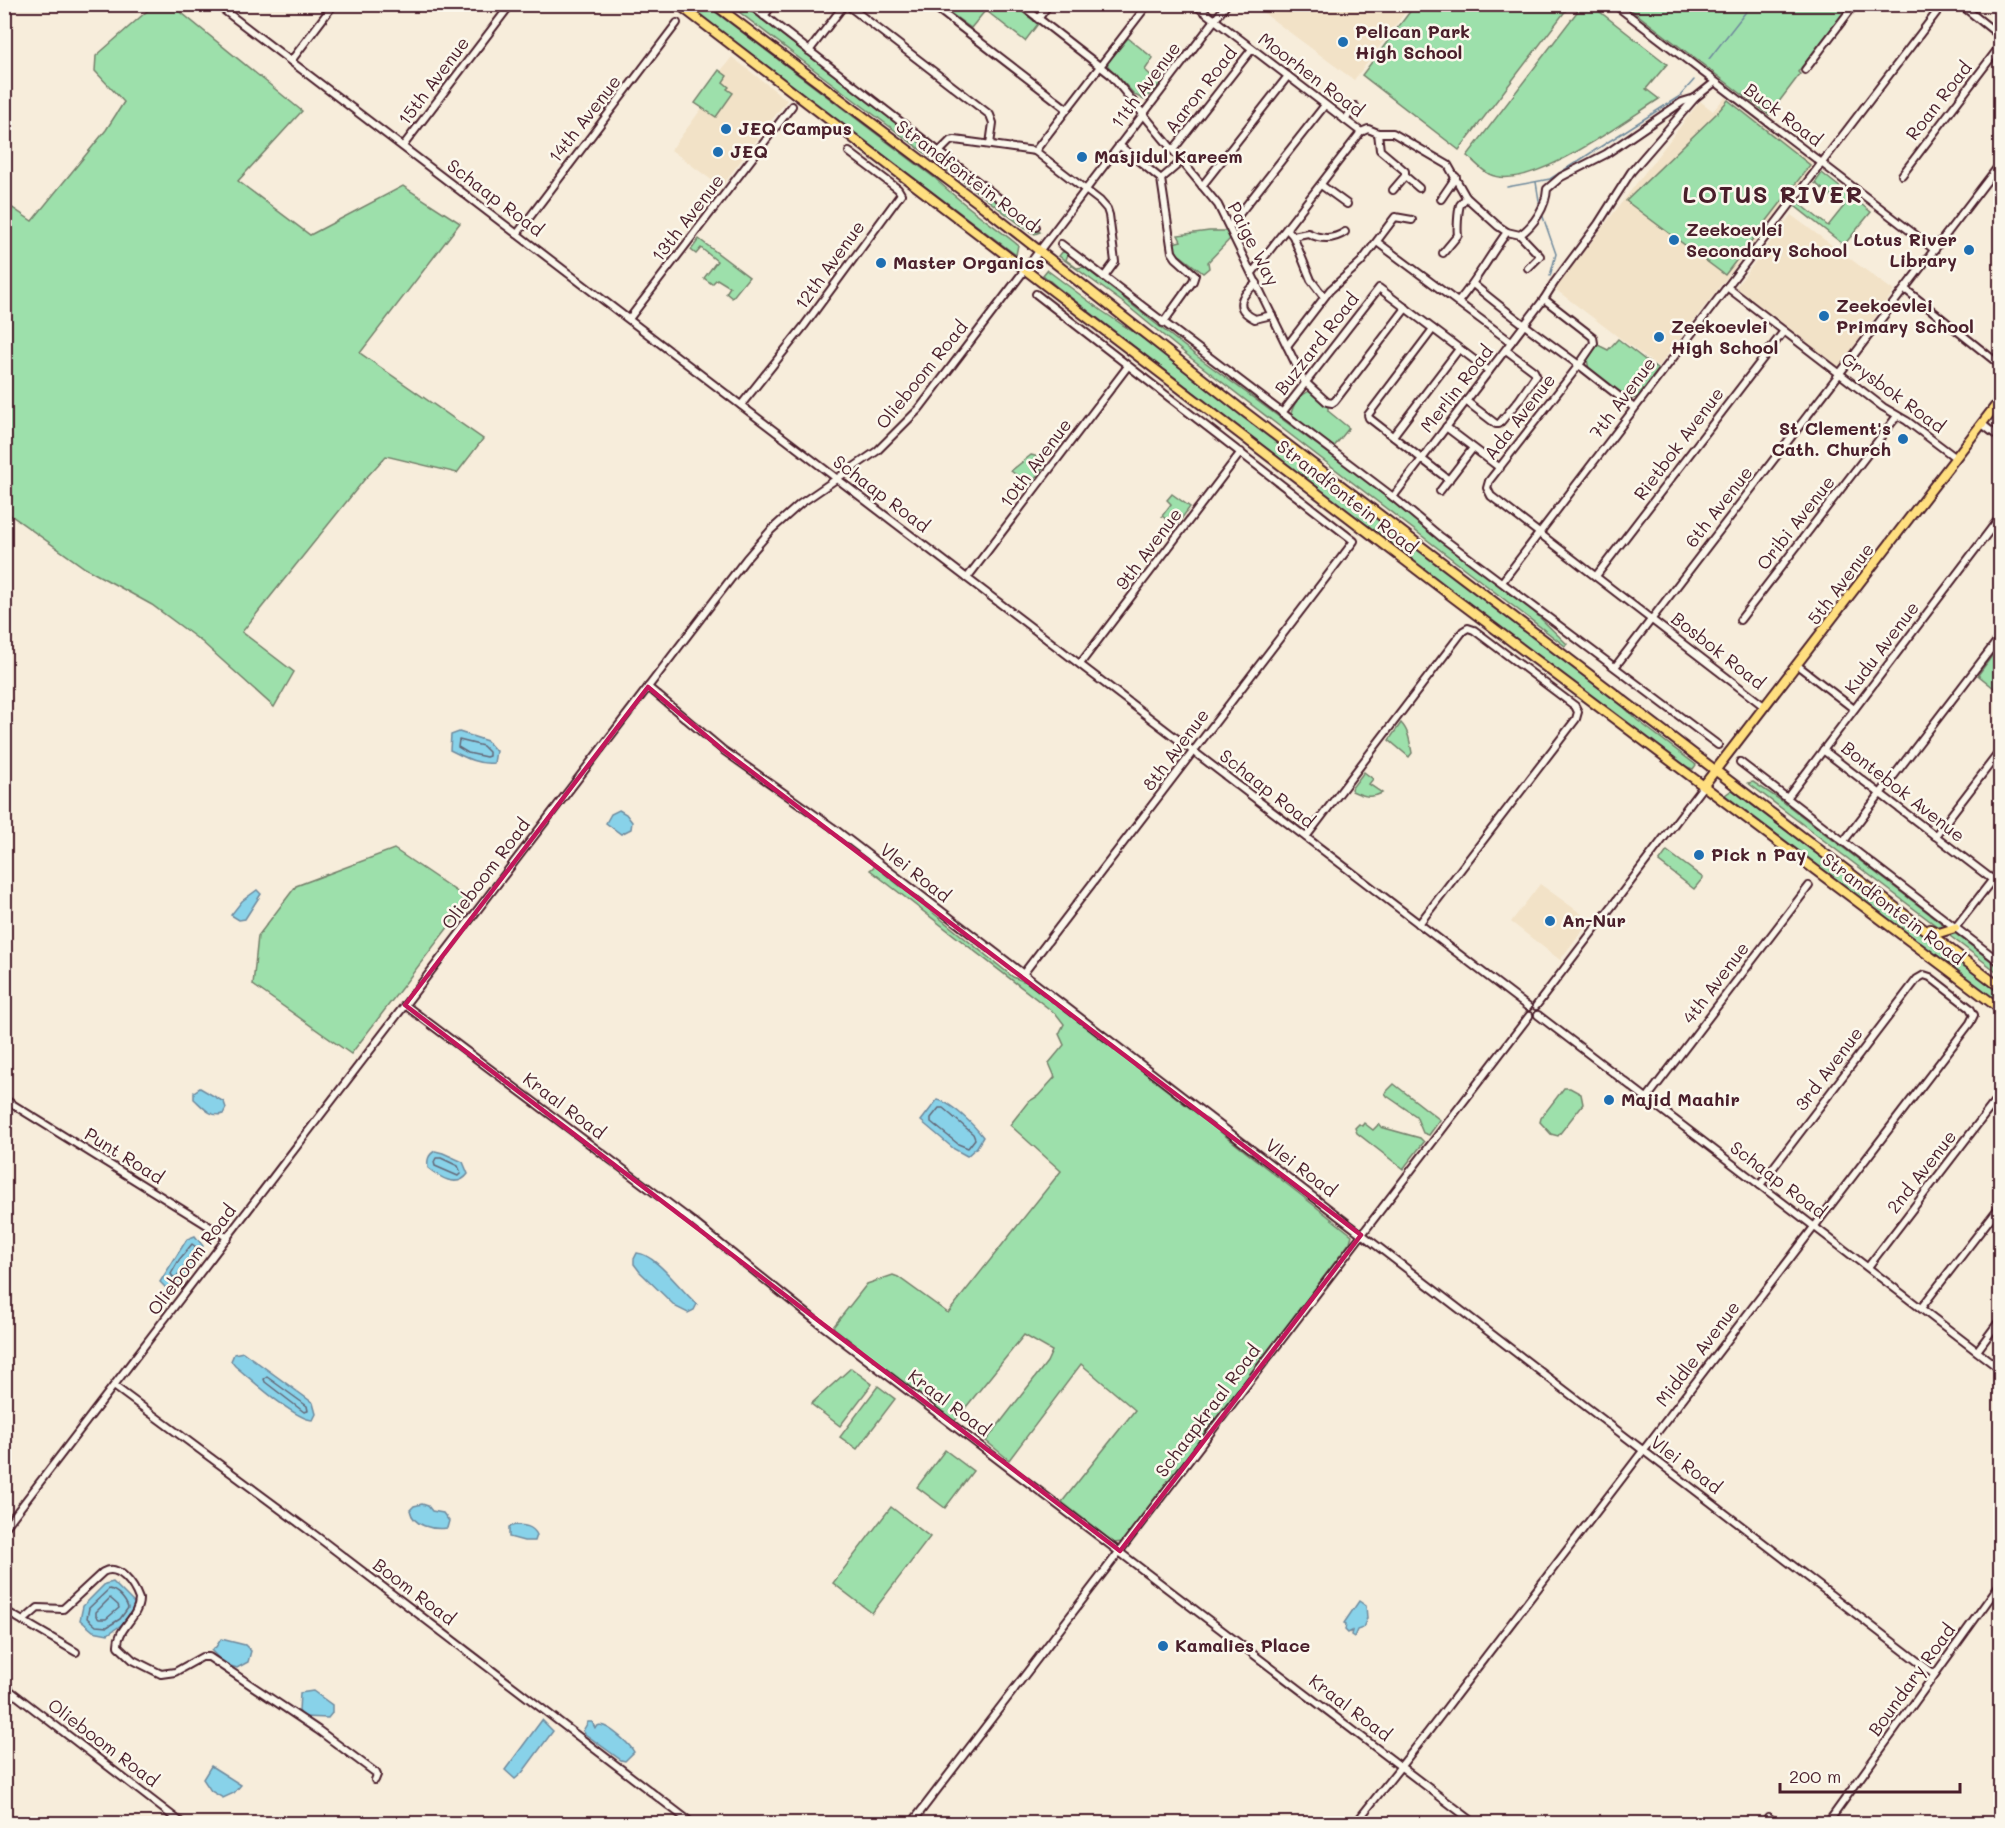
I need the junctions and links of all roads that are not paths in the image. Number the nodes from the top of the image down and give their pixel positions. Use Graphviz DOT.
graph roads {
  1 [pos="216,4"];
  2 [pos="334,4"];
  3 [pos="511,4"];
  4 [pos="678,4"];
  5 [pos="714,4"];
  6 [pos="749,4"];
  7 [pos="773,4"];
  8 [pos="845,4"];
  9 [pos="931,4"];
  10 [pos="1020,4"];
  11 [pos="1049,4"];
  12 [pos="1148,4"];
  13 [pos="1194,4"];
  14 [pos="1227,4"];
  15 [pos="1614,4"];
  16 [pos="1854,4"];
  17 [pos="1943,4"];
  18 [pos="1960,4"];
  19 [pos="764,16"];
  20 [pos="1038,19"];
  21 [pos="1214,20"];
  22 [pos="677,23"];
  23 [pos="2001,36"];
  24 [pos="2001,46"];
  25 [pos="1252,49"];
  26 [pos="809,51"];
  27 [pos="291,61"];
  28 [pos="1100,67"];
  29 [pos="1805,70"];
  30 [pos="1288,76"];
  31 [pos="1715,82"];
  32 [pos="1695,98"];
  33 [pos="1325,105"];
  34 [pos="792,106"];
  35 [pos="1355,106"];
  36 [pos="1067,109"];
  37 [pos="1144,112"];
  38 [pos="1345,120"];
  39 [pos="1361,132"];
  40 [pos="1378,133"];
  41 [pos="990,144"];
  42 [pos="1119,145"];
  43 [pos="402,146"];
  44 [pos="1173,150"];
  45 [pos="940,151"];
  46 [pos="849,152"];
  47 [pos="1035,152"];
  48 [pos="1182,161"];
  49 [pos="1822,164"];
  50 [pos="2001,164"];
  51 [pos="1902,175"];
  52 [pos="1405,176"];
  53 [pos="1456,177"];
  54 [pos="1161,179"];
  55 [pos="1321,185"];
  56 [pos="1202,186"];
  57 [pos="1419,188"];
  58 [pos="1085,189"];
  59 [pos="1393,190"];
  60 [pos="1466,197"];
  61 [pos="1441,199"];
  62 [pos="1347,204"];
  63 [pos="1412,220"];
  64 [pos="1230,226"];
  65 [pos="1036,227"];
  66 [pos="1287,229"];
  67 [pos="1345,232"];
  68 [pos="1507,232"];
  69 [pos="517,234"];
  70 [pos="1520,235"];
  71 [pos="1293,236"];
  72 [pos="1377,242"];
  73 [pos="1061,244"];
  74 [pos="1038,250"];
  75 [pos="1935,250"];
  76 [pos="1443,253"];
  77 [pos="1528,268"];
  78 [pos="1024,269"];
  79 [pos="1252,273"];
  80 [pos="1104,277"];
  81 [pos="1257,283"];
  82 [pos="1473,284"];
  83 [pos="1727,287"];
  84 [pos="1905,289"];
  85 [pos="1036,294"];
  86 [pos="1324,297"];
  87 [pos="1544,299"];
  88 [pos="1458,302"];
  89 [pos="1406,308"];
  90 [pos="1272,315"];
  91 [pos="629,319"];
  92 [pos="1163,323"];
  93 [pos="1525,324"];
  94 [pos="1433,329"];
  95 [pos="1784,331"];
  96 [pos="1511,342"];
  97 [pos="1287,346"];
  98 [pos="1459,349"];
  99 [pos="1506,350"];
  100 [pos="1579,365"];
  101 [pos="2001,365"];
  102 [pos="1128,366"];
  103 [pos="1489,372"];
  104 [pos="1840,374"];
  105 [pos="1305,384"];
  106 [pos="2001,400"];
  107 [pos="1466,401"];
  108 [pos="741,405"];
  109 [pos="1634,408"];
  110 [pos="1282,413"];
  111 [pos="1897,416"];
  112 [pos="1982,424"];
  113 [pos="1446,427"];
  114 [pos="1393,436"];
  115 [pos="2001,438"];
  116 [pos="1473,448"];
  117 [pos="1241,452"];
  118 [pos="1956,458"];
  119 [pos="1422,459"];
  120 [pos="1500,468"];
  121 [pos="837,478"];
  122 [pos="1449,480"];
  123 [pos="1440,491"];
  124 [pos="1393,496"];
  125 [pos="2001,518"];
  126 [pos="1539,533"];
  127 [pos="1596,576"];
  128 [pos="967,578"];
  129 [pos="1502,582"];
  130 [pos="1652,619"];
  131 [pos="1740,620"];
  132 [pos="2001,637"];
  133 [pos="1080,664"];
  134 [pos="1797,665"];
  135 [pos="1615,667"];
  136 [pos="648,687"];
  137 [pos="1765,707"];
  138 [pos="1854,709"];
  139 [pos="1719,745"];
  140 [pos="1823,750"];
  141 [pos="1194,751"];
  142 [pos="2001,752"];
  143 [pos="1740,762"];
  144 [pos="1716,771"];
  145 [pos="1704,786"];
  146 [pos="1880,794"];
  147 [pos="1787,798"];
  148 [pos="1306,837"];
  149 [pos="1935,837"];
  150 [pos="1844,841"];
  151 [pos="2001,870"];
  152 [pos="1993,880"];
  153 [pos="1809,885"];
  154 [pos="1419,924"];
  155 [pos="1918,924"];
  156 [pos="1955,928"];
  157 [pos="2001,962"];
  158 [pos="1023,974"];
  159 [pos="1924,975"];
  160 [pos="2001,987"];
  161 [pos="405,1005"];
  162 [pos="1536,1006"];
  163 [pos="1528,1007"];
  164 [pos="2001,1009"];
  165 [pos="1538,1015"];
  166 [pos="1529,1016"];
  167 [pos="2001,1095"];
  168 [pos="1647,1098"];
  169 [pos="4,1099"];
  170 [pos="1760,1185"];
  171 [pos="2001,1206"];
  172 [pos="1814,1226"];
  173 [pos="1361,1235"];
  174 [pos="228,1238"];
  175 [pos="1868,1267"];
  176 [pos="1921,1308"];
  177 [pos="2001,1320"];
  178 [pos="1977,1351"];
  179 [pos="2001,1369"];
  180 [pos="114,1386"];
  181 [pos="1643,1451"];
  182 [pos="4,1529"];
  183 [pos="1120,1551"];
  184 [pos="2001,1584"];
  185 [pos="4,1610"];
  186 [pos="23,1621"];
  187 [pos="76,1652"];
  188 [pos="1934,1674"];
  189 [pos="4,1686"];
  190 [pos="1401,1766"];
  191 [pos="375,1780"];
  192 [pos="1767,1817"];
  193 [pos="183,1824"];
  194 [pos="693,1824"];
  195 [pos="912,1824"];
  196 [pos="1355,1824"];
  197 [pos="1476,1824"];
  198 [pos="1778,1824"];
  199 [pos="1827,1824"];
  1 -- 27 [label="street, Schaap Road"];
  2 -- 27 [label="street"];
  3 -- 43 [label="street, 15th Avenue"];
  4 -- 78 [label="main road, Strandfontein Road"];
  5 -- 74 [label="main road, Strandfontein Road"];
  6 -- 19 [label="street, Strandfontein Road"];
  7 -- 19 [label="street"];
  8 -- 26 [label="street"];
  8 -- 41 [label="street"];
  9 -- 36 [label="street"];
  10 -- 20 [label="street, Paige Way"];
  11 -- 20 [label="street"];
  12 -- 28 [label="street"];
  13 -- 21 [label="street, Moorhen Road"];
  14 -- 21 [label="street, 11th Avenue"];
  15 -- 31 [label="street, Buck Road"];
  16 -- 29 [label="street"];
  17 -- 49 [label="street, 7th Avenue"];
  18 -- 23 [label="street"];
  19 -- 26 [label="street, Strandfontein Road"];
  20 -- 28 [label="street, Paige Way"];
  21 -- 25 [label="street, Moorhen Road"];
  21 -- 37 [label="street, 11th Avenue"];
  22 -- 69 [label="street, 14th Avenue"];
  24 -- 51 [label="street, Roan Road"];
  25 -- 30 [label="street, Moorhen Road"];
  25 -- 44 [label="street, Aaron Road"];
  26 -- 45 [label="street, Strandfontein Road"];
  27 -- 43 [label="street, Schaap Road"];
  28 -- 36 [label="street"];
  28 -- 37 [label="street, Paige Way"];
  30 -- 33 [label="street, Moorhen Road"];
  30 -- 56 [label="street"];
  31 -- 32 [label="street"];
  31 -- 49 [label="street, Buck Road"];
  32 -- 70 [label="street"];
  32 -- 87 [label="street, Merlin Road"];
  33 -- 38 [label="street, Moorhen Road"];
  33 -- 64 [label="street"];
  34 -- 91 [label="street, 13th Avenue"];
  35 -- 38 [label="street"];
  36 -- 47 [label="street"];
  37 -- 42 [label="street, 11th Avenue"];
  37 -- 44 [label="street, Paige Way"];
  38 -- 39 [label="street, Moorhen Road"];
  39 -- 40 [label="street"];
  39 -- 55 [label="street"];
  40 -- 52 [label="street"];
  40 -- 53 [label="street"];
  41 -- 45 [label="street"];
  41 -- 47 [label="street"];
  42 -- 54 [label="street"];
  42 -- 58 [label="street, 11th Avenue"];
  43 -- 69 [label="street, Schaap Road"];
  44 -- 48 [label="street, Paige Way"];
  45 -- 65 [label="street, Strandfontein Road"];
  46 -- 108 [label="street, 12th Avenue"];
  47 -- 58 [label="street"];
  48 -- 54 [label="street"];
  48 -- 56 [label="street, Paige Way"];
  49 -- 75 [label="street, Buck Road"];
  49 -- 83 [label="street, 7th Avenue"];
  50 -- 75 [label="street, 6th Avenue"];
  52 -- 57 [label="street"];
  52 -- 59 [label="street"];
  53 -- 60 [label="street"];
  53 -- 61 [label="street"];
  54 -- 92 [label="street"];
  55 -- 62 [label="street"];
  55 -- 66 [label="street"];
  56 -- 64 [label="street, Paige Way"];
  58 -- 74 [label="street, 11th Avenue"];
  58 -- 80 [label="street"];
  60 -- 68 [label="street"];
  60 -- 76 [label="street"];
  63 -- 72 [label="street"];
  64 -- 79 [label="street, Paige Way"];
  66 -- 71 [label="street"];
  66 -- 79 [label="street"];
  67 -- 71 [label="street"];
  68 -- 70 [label="street"];
  68 -- 82 [label="street"];
  69 -- 91 [label="street, Schaap Road"];
  70 -- 77 [label="street"];
  71 -- 86 [label="street"];
  72 -- 86 [label="street"];
  72 -- 88 [label="street"];
  73 -- 80 [label="street, Strandfontein Road"];
  74 -- 78 [label="street, 11th Avenue"];
  74 -- 144 [label="main road, Strandfontein Road"];
  75 -- 84 [label="street, 6th Avenue"];
  78 -- 121 [label="street, Olieboom Road"];
  78 -- 145 [label="main road, Strandfontein Road"];
  79 -- 81 [label="street, Paige Way"];
  80 -- 92 [label="street, Strandfontein Road"];
  81 -- 90 [label="street, Paige Way"];
  81 -- 90 [label="street"];
  82 -- 88 [label="street"];
  82 -- 93 [label="street"];
  83 -- 95 [label="street, Grysbok Road"];
  83 -- 109 [label="street, 7th Avenue"];
  84 -- 101 [label="street"];
  84 -- 104 [label="street, 6th Avenue"];
  85 -- 102 [label="street"];
  86 -- 97 [label="street"];
  87 -- 93 [label="street, Merlin Road"];
  87 -- 100 [label="street"];
  88 -- 96 [label="street"];
  89 -- 94 [label="street, Buzzard Road"];
  89 -- 105 [label="street"];
  89 -- 105 [label="street, Buzzard Road"];
  90 -- 97 [label="street, Paige Way"];
  91 -- 108 [label="street, Schaap Road"];
  92 -- 110 [label="street, Strandfontein Road"];
  93 -- 96 [label="street, Merlin Road"];
  93 -- 100 [label="street"];
  94 -- 98 [label="street, Buzzard Road"];
  94 -- 114 [label="street"];
  95 -- 104 [label="street, Grysbok Road"];
  95 -- 127 [label="street, Rietbok Avenue"];
  96 -- 99 [label="street, Merlin Road"];
  97 -- 105 [label="street, Paige Way"];
  98 -- 103 [label="street, Buzzard Road"];
  98 -- 114 [label="street"];
  99 -- 103 [label="street, Merlin Road"];
  99 -- 107 [label="street"];
  100 -- 109 [label="street, Ada Avenue"];
  100 -- 120 [label="street, Ada Avenue"];
  102 -- 117 [label="street"];
  102 -- 128 [label="street, 10th Avenue"];
  103 -- 107 [label="street, Merlin Road"];
  104 -- 111 [label="street, Grysbok Road"];
  104 -- 130 [label="street, 6th Avenue"];
  105 -- 110 [label="street, Buzzard Road"];
  106 -- 112 [label="main road, 5th Avenue"];
  107 -- 113 [label="street, Merlin Road"];
  108 -- 121 [label="street, Schaap Road"];
  109 -- 126 [label="street, 7th Avenue"];
  110 -- 124 [label="street, Strandfontein Road"];
  111 -- 118 [label="street, Grysbok Road"];
  111 -- 131 [label="street, Oribi Avenue"];
  112 -- 115 [label="street"];
  112 -- 118 [label="main road, 5th Avenue"];
  113 -- 116 [label="street"];
  113 -- 119 [label="street, Merlin Road"];
  114 -- 119 [label="street"];
  116 -- 120 [label="street"];
  116 -- 122 [label="street"];
  117 -- 133 [label="street, 9th Avenue"];
  117 -- 141 [label="street, 8th Avenue"];
  118 -- 134 [label="main road, 5th Avenue"];
  119 -- 122 [label="street"];
  119 -- 124 [label="street, Merlin Road"];
  120 -- 126 [label="street, Ada Avenue"];
  121 -- 128 [label="street, Schaap Road"];
  121 -- 136 [label="street, Olieboom Road"];
  122 -- 123 [label="street"];
  124 -- 129 [label="street, Strandfontein Road"];
  125 -- 138 [label="street, Kudu Avenue"];
  126 -- 127 [label="street, Bosbok Road"];
  126 -- 129 [label="street, 7th Avenue"];
  127 -- 130 [label="street, Bosbok Road"];
  128 -- 133 [label="street, Schaap Road"];
  129 -- 135 [label="street, Strandfontein Road"];
  130 -- 135 [label="street, 6th Avenue"];
  130 -- 137 [label="street, Bosbok Road"];
  132 -- 146 [label="street"];
  133 -- 141 [label="street, Schaap Road"];
  134 -- 137 [label="main road, 5th Avenue"];
  134 -- 138 [label="street"];
  135 -- 139 [label="street, Strandfontein Road"];
  136 -- 158 [label="street, Vlei Road"];
  136 -- 161 [label="street, Olieboom Road"];
  137 -- 144 [label="main road, 5th Avenue"];
  138 -- 140 [label="street, Kudu Avenue"];
  140 -- 146 [label="street, Bontebok Avenue"];
  140 -- 147 [label="street, Kudu Avenue"];
  141 -- 148 [label="street, Schaap Road"];
  141 -- 158 [label="street, 8th Avenue"];
  142 -- 149 [label="street"];
  143 -- 147 [label="street, Strandfontein Road"];
  144 -- 145 [label="main road, 5th Avenue"];
  144 -- 155 [label="main road, Strandfontein Road"];
  145 -- 162 [label="street"];
  145 -- 164 [label="main road, Strandfontein Road"];
  146 -- 149 [label="street, Bontebok Avenue"];
  146 -- 150 [label="street"];
  147 -- 150 [label="street, Strandfontein Road"];
  148 -- 154 [label="street, Schaap Road"];
  148 -- 154 [label="street"];
  149 -- 152 [label="street, Bontebok Avenue"];
  150 -- 156 [label="street, Strandfontein Road"];
  151 -- 152 [label="street"];
  152 -- 156 [label="street"];
  153 -- 168 [label="street, 4th Avenue"];
  154 -- 163 [label="street, Schaap Road"];
  155 -- 156 [label="main road"];
  155 -- 160 [label="main road, Strandfontein Road"];
  156 -- 157 [label="street, Strandfontein Road"];
  158 -- 173 [label="street, Vlei Road"];
  159 -- 170 [label="street, 3rd Avenue"];
  159 -- 172 [label="street, Middle Avenue"];
  161 -- 174 [label="street, Olieboom Road"];
  161 -- 183 [label="street, Kraal Road"];
  162 -- 163 [label="street"];
  162 -- 165 [label="street"];
  163 -- 166 [label="street"];
  165 -- 166 [label="street"];
  165 -- 168 [label="street, Schaap Road"];
  166 -- 173 [label="street, Schaapkraal Road"];
  167 -- 175 [label="street, 2nd Avenue"];
  168 -- 170 [label="street, Schaap Road"];
  169 -- 174 [label="street, Punt Road"];
  170 -- 172 [label="street, Schaap Road"];
  171 -- 176 [label="street"];
  172 -- 175 [label="street, Schaap Road"];
  172 -- 181 [label="street, Middle Avenue"];
  173 -- 181 [label="street, Vlei Road"];
  173 -- 183 [label="street, Schaapkraal Road"];
  174 -- 180 [label="street, Olieboom Road"];
  175 -- 176 [label="street, Schaap Road"];
  176 -- 178 [label="street, Schaap Road"];
  177 -- 178 [label="street"];
  178 -- 179 [label="street, Schaap Road"];
  180 -- 182 [label="street, Olieboom Road"];
  180 -- 194 [label="street, Boom Road"];
  181 -- 188 [label="street, Vlei Road"];
  181 -- 190 [label="street, Middle Avenue"];
  183 -- 190 [label="street, Kraal Road"];
  183 -- 195 [label="street, Schaapkraal Road"];
  184 -- 188 [label="street, Boundary Road"];
  185 -- 186 [label="street"];
  186 -- 187 [label="street"];
  186 -- 191 [label="street"];
  188 -- 199 [label="street, Boundary Road"];
  189 -- 193 [label="street, Olieboom Road"];
  190 -- 196 [label="street, Middle Avenue"];
  190 -- 197 [label="street, Kraal Road"];
  192 -- 198 [label="street"];
}
